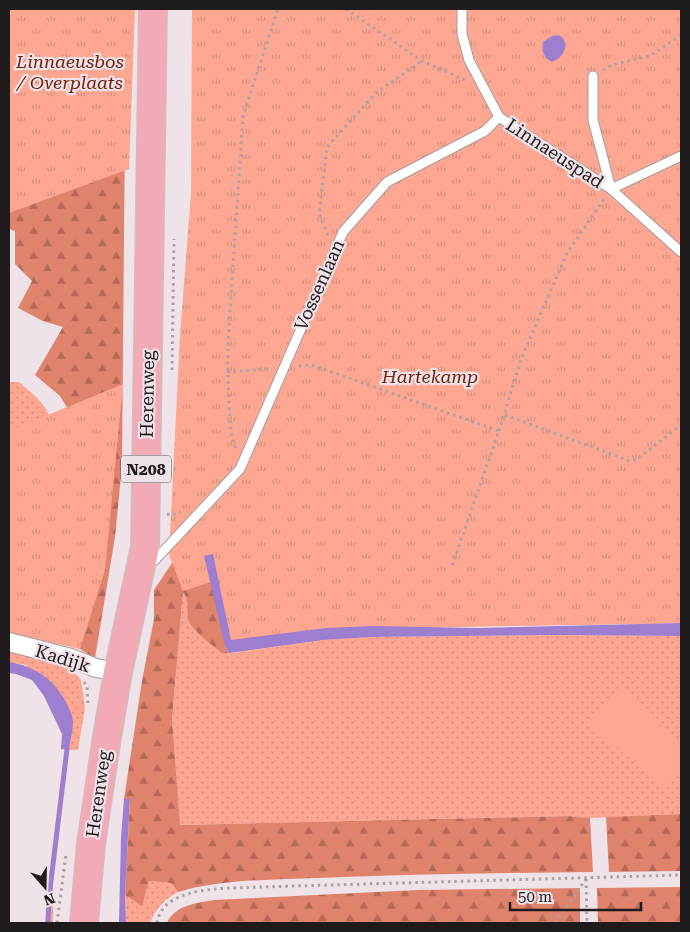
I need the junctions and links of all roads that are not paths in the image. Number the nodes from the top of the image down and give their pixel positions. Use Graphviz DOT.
graph roads {
  1 [pos="153,9"];
  2 [pos="462,9"];
  3 [pos="593,76"];
  4 [pos="499,117"];
  5 [pos="681,156"];
  6 [pos="611,189"];
  7 [pos="681,252"];
  8 [pos="140,566"];
  9 [pos="9,642"];
  10 [pos="118,672"];
  11 [pos="84,923"];
  1 -- 8 [label="main road, Herenweg / N208"];
  2 -- 4 [label="lane"];
  3 -- 6 [label="lane"];
  4 -- 6 [label="lane, Linnaeuspad"];
  4 -- 8 [label="lane, Vossenlaan"];
  5 -- 6 [label="lane, Linnaeuspad"];
  6 -- 7 [label="lane, Linnaeuspad"];
  8 -- 10 [label="main road, Herenweg / N208"];
  9 -- 10 [label="street, Kadijk"];
  10 -- 11 [label="main road, Herenweg / N208"];
}
